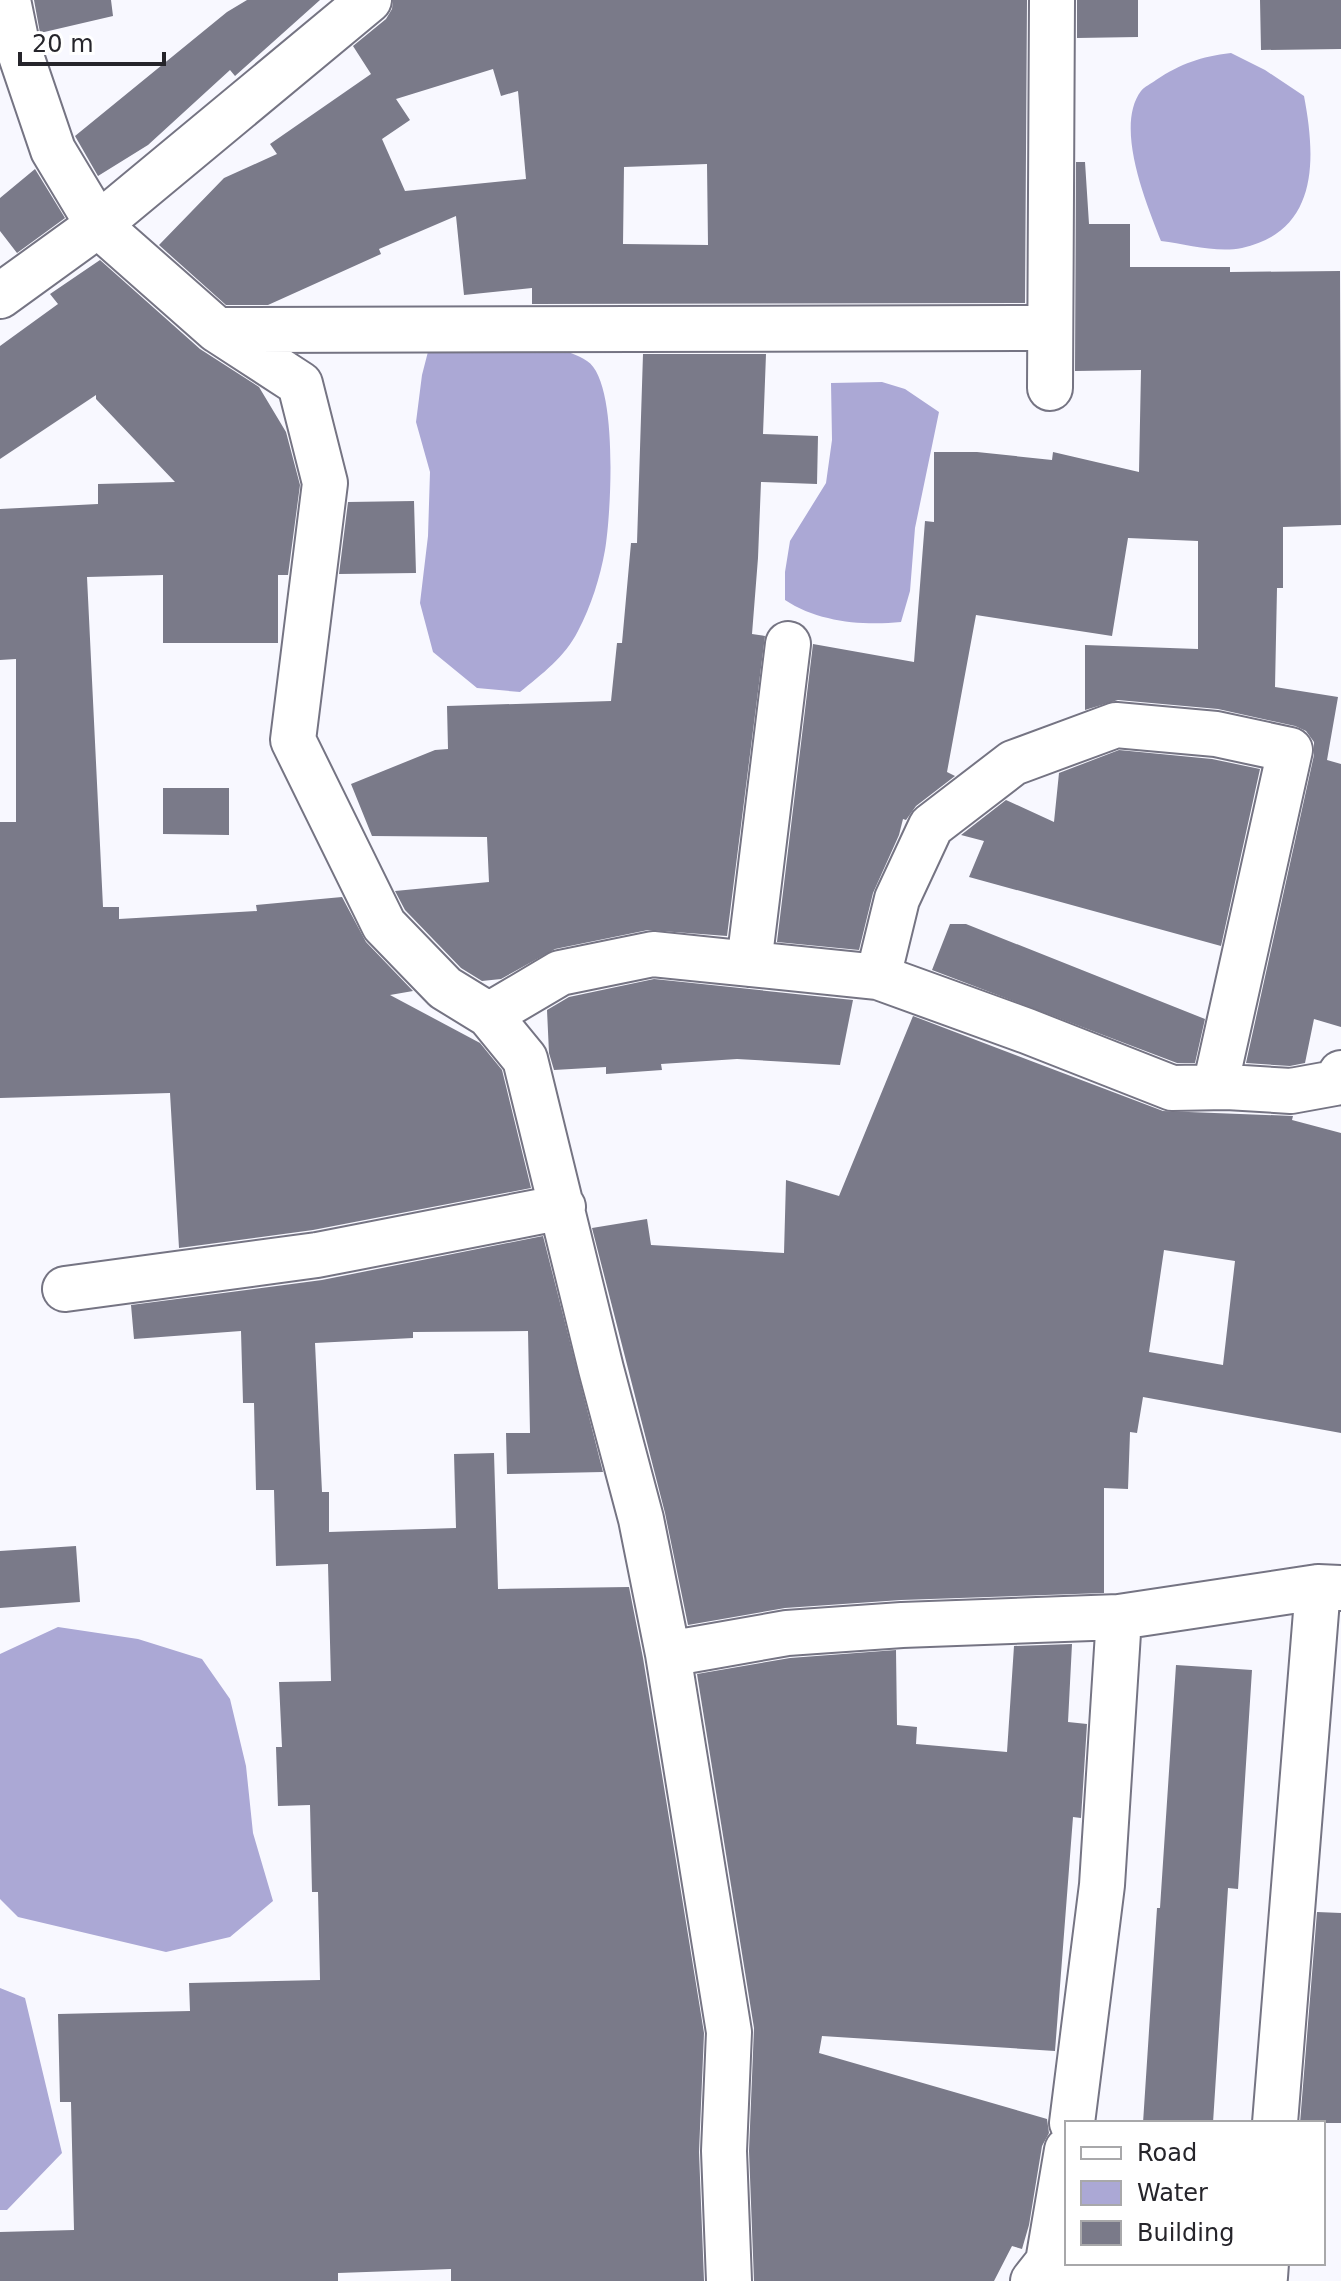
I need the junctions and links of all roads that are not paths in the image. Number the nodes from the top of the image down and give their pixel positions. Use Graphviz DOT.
graph roads {
  1 [pos="8,0"];
  2 [pos="369,0"];
  3 [pos="1052,0"];
  4 [pos="98,225"];
  5 [pos="0,296"];
  6 [pos="1050,328"];
  7 [pos="217,330"];
  8 [pos="1050,388"];
  9 [pos="788,644"];
  10 [pos="749,964"];
  11 [pos="878,977"];
  12 [pos="489,1015"];
  13 [pos="1341,1073"];
  14 [pos="1215,1087"];
  15 [pos="563,1207"];
  16 [pos="65,1289"];
  17 [pos="1329,1587"];
  18 [pos="1119,1617"];
  19 [pos="668,1654"];
  20 [pos="1072,2121"];
  21 [pos="1275,2121"];
  22 [pos="1065,2159"];
  23 [pos="1266,2265"];
  24 [pos="1041,2271"];
  25 [pos="729,2281"];
  1 -- 4 [label="street"];
  2 -- 4 [label="street"];
  3 -- 6 [label="street"];
  4 -- 5 [label="street"];
  4 -- 7 [label="street"];
  6 -- 7 [label="street"];
  6 -- 8 [label="street"];
  7 -- 12 [label="street"];
  9 -- 10 [label="street"];
  10 -- 11 [label="street"];
  10 -- 12 [label="street"];
  11 -- 14 [label="street"];
  11 -- 14 [label="street"];
  12 -- 15 [label="street"];
  13 -- 14 [label="street"];
  15 -- 16 [label="street"];
  15 -- 19 [label="street"];
  17 -- 18 [label="street"];
  17 -- 21 [label="street"];
  18 -- 19 [label="street"];
  18 -- 20 [label="street"];
  19 -- 25 [label="street"];
  22 -- 24 [label="street"];
  23 -- 24 [label="street"];
}
